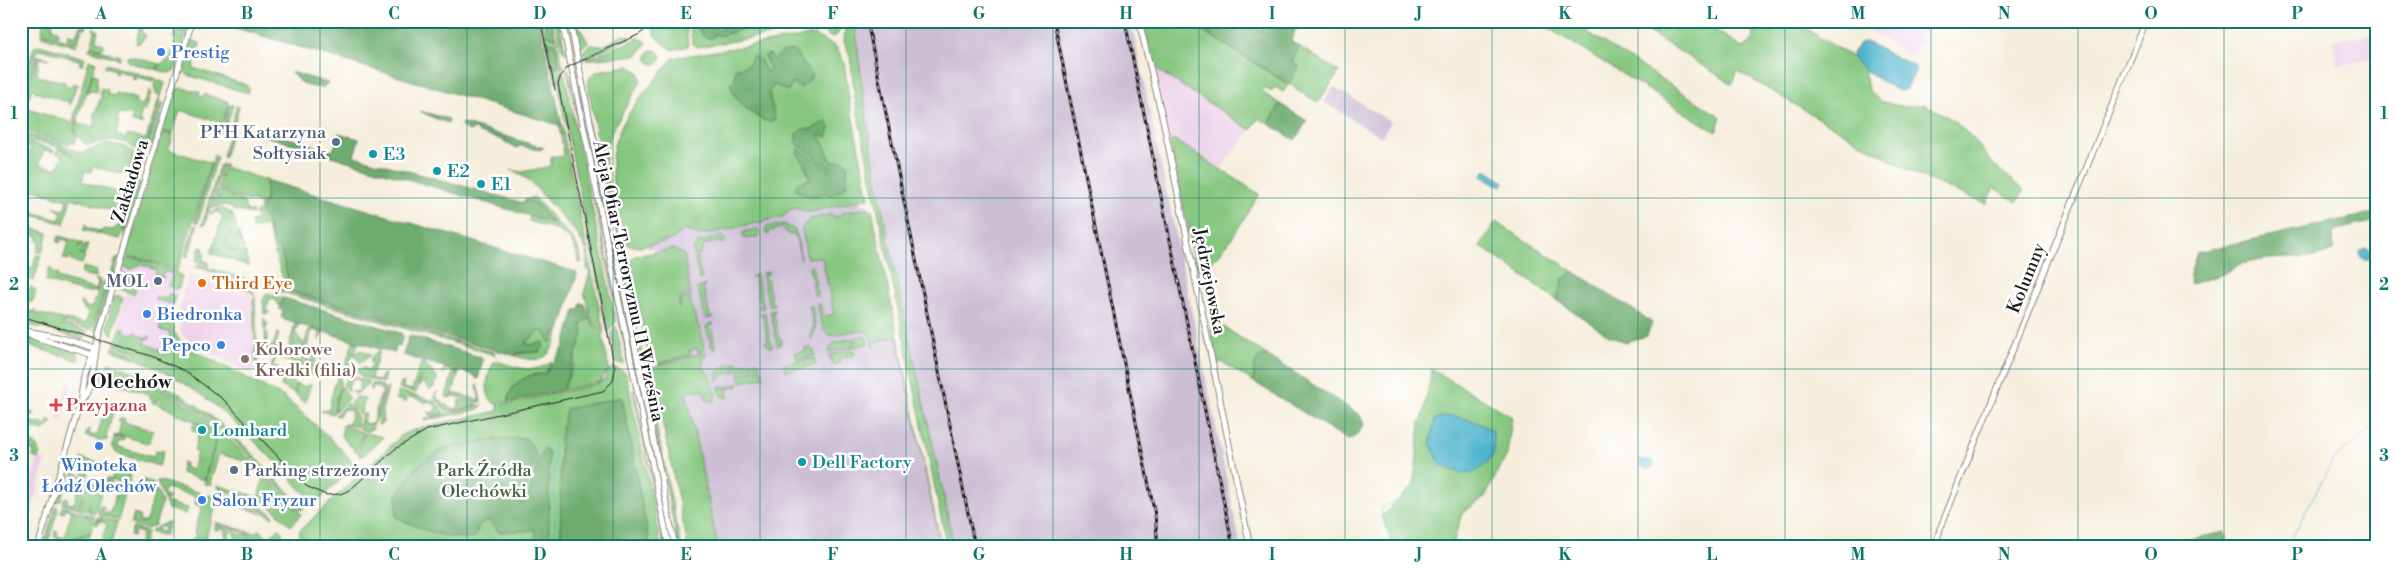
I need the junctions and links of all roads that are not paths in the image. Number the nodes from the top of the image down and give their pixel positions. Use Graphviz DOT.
graph roads {
  1 [pos="192,21"];
  2 [pos="562,21"];
  3 [pos="570,21"];
  4 [pos="1139,21"];
  5 [pos="2146,21"];
  6 [pos="21,330"];
  7 [pos="28,332"];
  8 [pos="95,348"];
  9 [pos="94,356"];
  10 [pos="38,547"];
  11 [pos="669,547"];
  12 [pos="675,547"];
  13 [pos="1250,547"];
  14 [pos="1935,547"];
  1 -- 8 [label="street, Zakładowa"];
  2 -- 11 [label="street, Aleja Ofiar Terroryzmu 11 Września"];
  3 -- 12 [label="street, Aleja Ofiar Terroryzmu 11 Września"];
  4 -- 13 [label="street, Jędrzejowska"];
  5 -- 14 [label="street, Kolumny"];
  6 -- 7 [label="street"];
  7 -- 8 [label="street"];
  7 -- 9 [label="street"];
  8 -- 9 [label="street, Zakładowa"];
  9 -- 10 [label="street, Zakładowa"];
}
